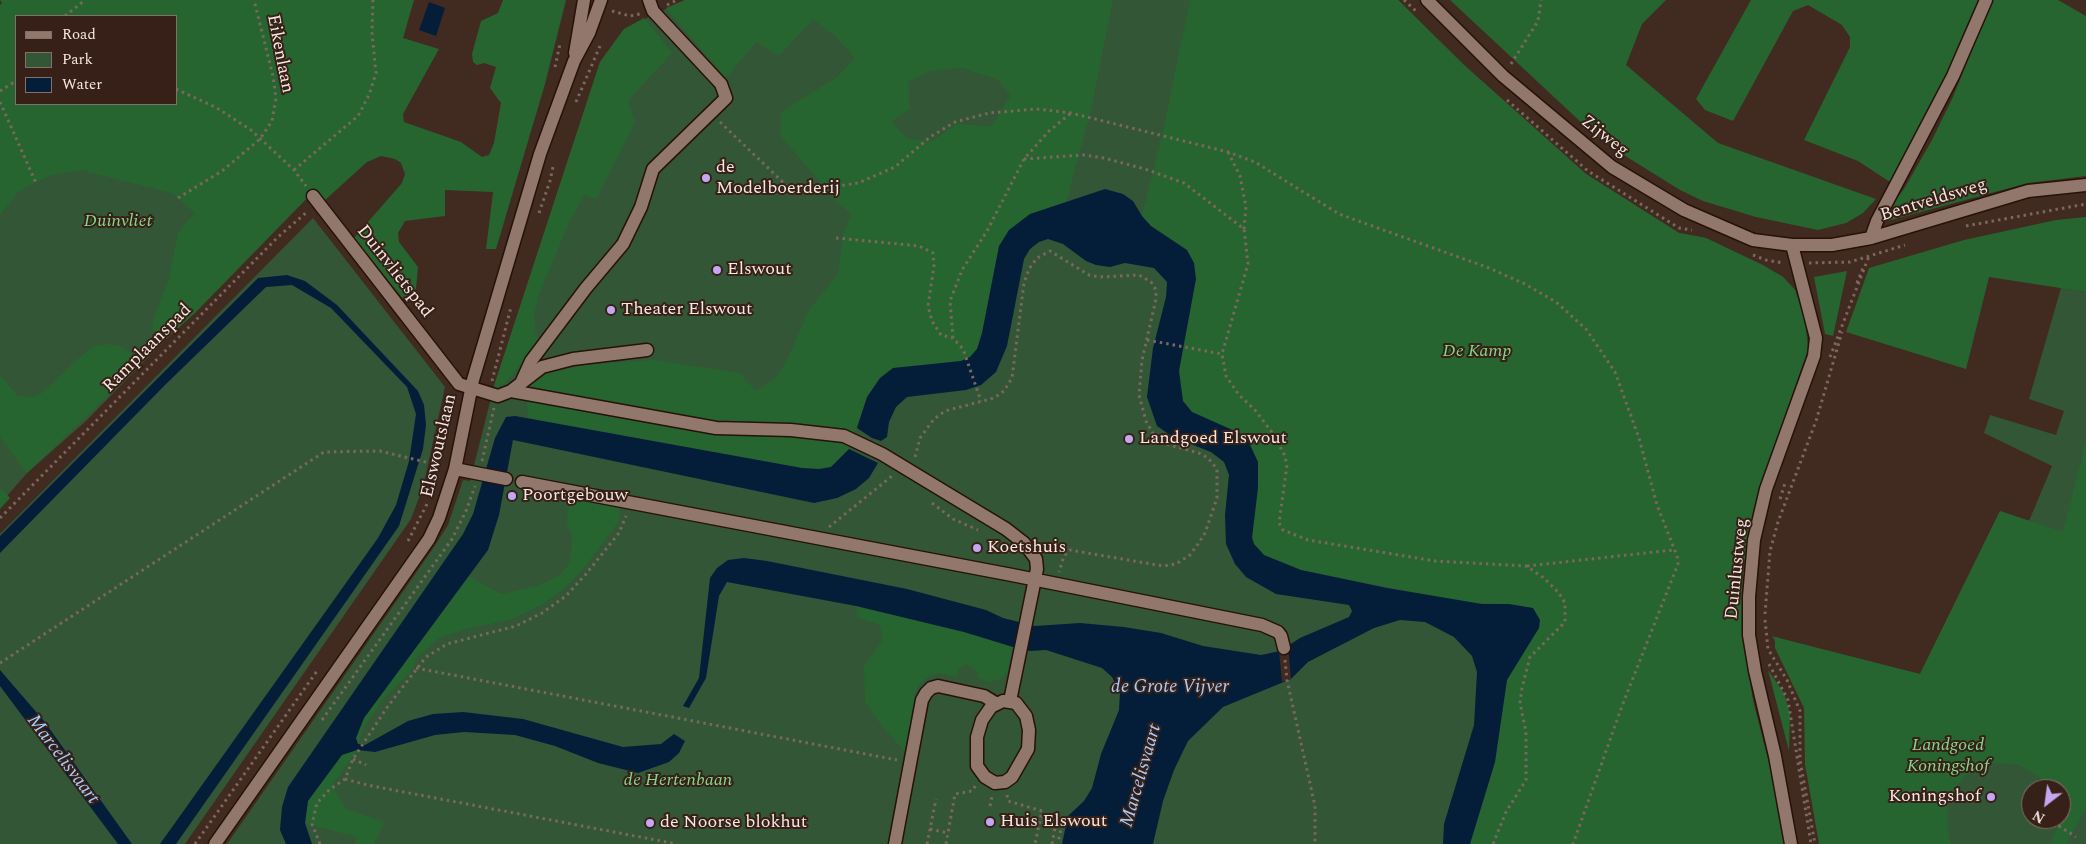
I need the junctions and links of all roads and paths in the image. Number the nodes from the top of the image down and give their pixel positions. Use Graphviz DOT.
graph roads {
  1 [pos="85,0"];
  2 [pos="254,0"];
  3 [pos="373,0"];
  4 [pos="584,0"];
  5 [pos="602,0"];
  6 [pos="649,0"];
  7 [pos="1427,0"];
  8 [pos="1541,0"];
  9 [pos="1986,0"];
  10 [pos="611,10"];
  11 [pos="66,15"];
  12 [pos="608,19"];
  13 [pos="600,44"];
  14 [pos="574,61"];
  15 [pos="1508,69"];
  16 [pos="15,82"];
  17 [pos="0,90"];
  18 [pos="178,90"];
  19 [pos="0,102"];
  20 [pos="572,110"];
  21 [pos="1070,113"];
  22 [pos="711,114"];
  23 [pos="260,139"];
  24 [pos="1228,152"];
  25 [pos="1024,159"];
  26 [pos="553,163"];
  27 [pos="294,170"];
  28 [pos="36,182"];
  29 [pos="2086,185"];
  30 [pos="178,198"];
  31 [pos="316,200"];
  32 [pos="2086,204"];
  33 [pos="538,215"];
  34 [pos="1958,228"];
  35 [pos="1244,229"];
  36 [pos="836,238"];
  37 [pos="1871,238"];
  38 [pos="1914,242"];
  39 [pos="1792,245"];
  40 [pos="1869,256"];
  41 [pos="512,303"];
  42 [pos="953,338"];
  43 [pos="1147,340"];
  44 [pos="646,350"];
  45 [pos="1222,354"];
  46 [pos="1828,360"];
  47 [pos="522,381"];
  48 [pos="491,385"];
  49 [pos="471,388"];
  50 [pos="512,391"];
  51 [pos="915,450"];
  52 [pos="441,465"];
  53 [pos="902,467"];
  54 [pos="455,469"];
  55 [pos="438,474"];
  56 [pos="506,479"];
  57 [pos="1786,480"];
  58 [pos="522,482"];
  59 [pos="430,498"];
  60 [pos="628,501"];
  61 [pos="1777,507"];
  62 [pos="1774,516"];
  63 [pos="0,518"];
  64 [pos="1772,525"];
  65 [pos="1769,534"];
  66 [pos="818,538"];
  67 [pos="405,547"];
  68 [pos="1673,550"];
  69 [pos="1764,562"];
  70 [pos="1526,566"];
  71 [pos="1036,580"];
  72 [pos="1056,585"];
  73 [pos="1762,589"];
  74 [pos="1284,648"];
  75 [pos="0,663"];
  76 [pos="416,668"];
  77 [pos="317,670"];
  78 [pos="1004,702"];
  79 [pos="353,759"];
  80 [pos="911,763"];
  81 [pos="366,765"];
  82 [pos="982,774"];
  83 [pos="345,778"];
  84 [pos="1005,782"];
  85 [pos="936,799"];
  86 [pos="930,829"];
  87 [pos="2063,829"];
  88 [pos="948,833"];
  89 [pos="2076,837"];
  90 [pos="653,839"];
  91 [pos="195,844"];
  92 [pos="215,844"];
  93 [pos="320,844"];
  94 [pos="652,844"];
  95 [pos="677,844"];
  96 [pos="895,844"];
  97 [pos="927,844"];
  98 [pos="946,844"];
  99 [pos="1035,844"];
  100 [pos="1052,844"];
  101 [pos="1058,844"];
  102 [pos="1315,844"];
  103 [pos="1493,844"];
  104 [pos="1573,844"];
  105 [pos="1791,844"];
  106 [pos="1813,844"];
  1 -- 11 [label="path"];
  2 -- 23 [label="path, Eikenlaan"];
  3 -- 27 [label="path"];
  4 -- 14 [label="street, Elswoutslaan"];
  5 -- 14 [label="street, Elswoutslaan"];
  6 -- 22 [label="street"];
  7 -- 39 [label="street, Zijweg"];
  8 -- 15 [label="path"];
  9 -- 37 [label="street"];
  10 -- 12 [label="path"];
  13 -- 20 [label="path"];
  14 -- 49 [label="street, Elswoutslaan"];
  16 -- 17 [label="path"];
  18 -- 23 [label="path"];
  19 -- 28 [label="path"];
  21 -- 22 [label="path"];
  21 -- 24 [label="path"];
  21 -- 25 [label="path"];
  22 -- 47 [label="street"];
  23 -- 27 [label="path"];
  23 -- 30 [label="path, Eikenlaan"];
  24 -- 35 [label="path"];
  24 -- 68 [label="path"];
  25 -- 35 [label="path"];
  25 -- 42 [label="path"];
  26 -- 33 [label="path"];
  27 -- 31 [label="path"];
  29 -- 37 [label="street, Bentveldsweg"];
  31 -- 49 [label="street, Duinvlietspad"];
  31 -- 63 [label="path, Ramplaanspad"];
  32 -- 34 [label="path, Bentveldsweg"];
  35 -- 45 [label="path"];
  36 -- 42 [label="path"];
  37 -- 39 [label="street, Bentveldsweg"];
  38 -- 40 [label="path, Bentveldsweg"];
  39 -- 105 [label="street, Duinlustweg"];
  40 -- 46 [label="path"];
  40 -- 106 [label="path"];
  41 -- 48 [label="path"];
  42 -- 43 [label="path"];
  43 -- 45 [label="path"];
  43 -- 72 [label="path"];
  44 -- 47 [label="street"];
  45 -- 70 [label="path"];
  47 -- 50 [label="street"];
  49 -- 50 [label="street, Duinvlietspad"];
  49 -- 54 [label="street, Elswoutslaan"];
  50 -- 53 [label="street, Duinvlietspad"];
  51 -- 53 [label="path"];
  52 -- 54 [label="path"];
  52 -- 55 [label="path, Elswoutslaan"];
  52 -- 75 [label="path"];
  53 -- 66 [label="path"];
  53 -- 71 [label="street, Duinvlietspad"];
  54 -- 56 [label="street"];
  54 -- 92 [label="street, Elswoutslaan"];
  57 -- 61 [label="path"];
  58 -- 60 [label="street"];
  59 -- 67 [label="path, Elswoutslaan"];
  60 -- 66 [label="street"];
  60 -- 76 [label="path"];
  62 -- 64 [label="path"];
  65 -- 69 [label="path"];
  66 -- 71 [label="street"];
  68 -- 70 [label="path"];
  68 -- 104 [label="path"];
  70 -- 103 [label="path"];
  71 -- 72 [label="street"];
  71 -- 78 [label="street, Duinvlietspad"];
  72 -- 74 [label="street"];
  73 -- 106 [label="path"];
  74 -- 102 [label="path"];
  76 -- 79 [label="path"];
  76 -- 80 [label="path"];
  77 -- 91 [label="path"];
  78 -- 80 [label="street"];
  78 -- 82 [label="street"];
  78 -- 84 [label="street"];
  79 -- 81 [label="path"];
  79 -- 83 [label="path"];
  80 -- 96 [label="street"];
  82 -- 84 [label="street"];
  82 -- 88 [label="path"];
  83 -- 90 [label="path"];
  83 -- 93 [label="path"];
  84 -- 99 [label="path"];
  85 -- 86 [label="path"];
  86 -- 88 [label="path"];
  86 -- 97 [label="path"];
  87 -- 89 [label="path"];
  88 -- 98 [label="path"];
  90 -- 94 [label="path"];
  90 -- 95 [label="path"];
  100 -- 101 [label="path"];
}
